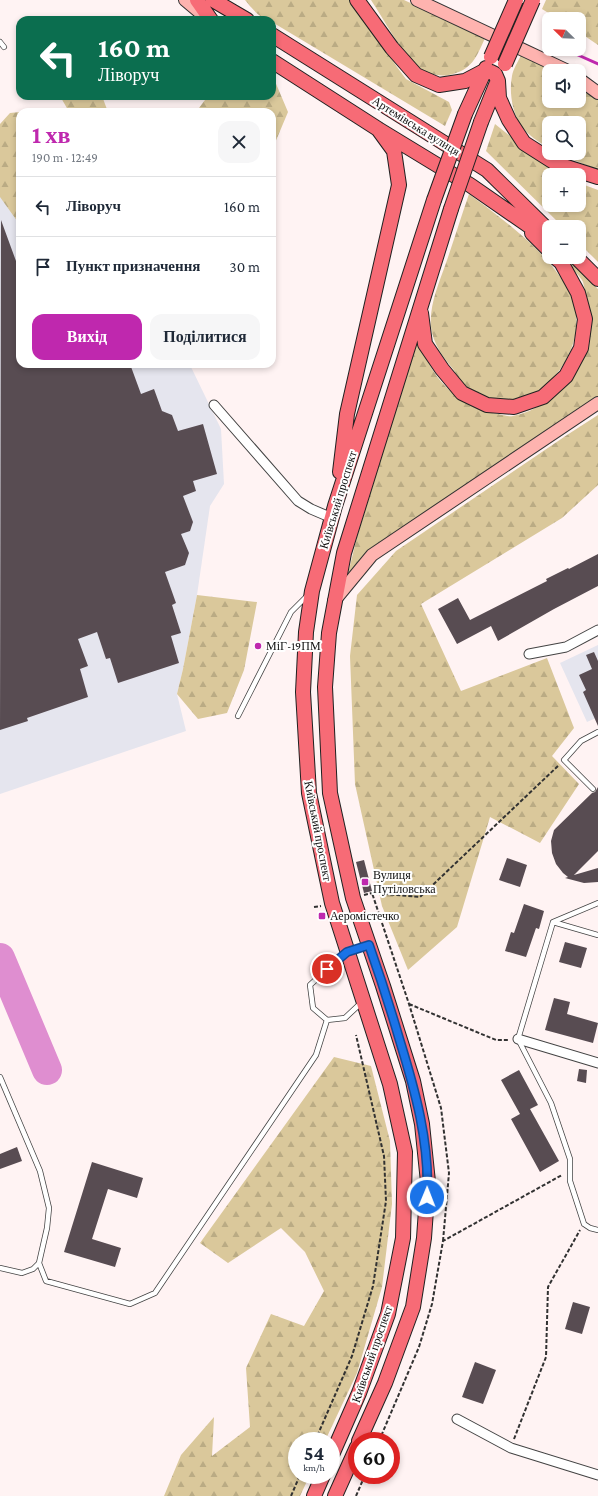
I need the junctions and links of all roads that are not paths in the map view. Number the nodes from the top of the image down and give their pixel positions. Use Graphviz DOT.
graph roads {
  1 [pos="185,0"];
  2 [pos="197,0"];
  3 [pos="213,0"];
  4 [pos="236,0"];
  5 [pos="357,0"];
  6 [pos="417,0"];
  7 [pos="516,0"];
  8 [pos="534,0"];
  9 [pos="205,16"];
  10 [pos="207,16"];
  11 [pos="240,16"];
  12 [pos="247,16"];
  13 [pos="276,38"];
  14 [pos="0,42"];
  15 [pos="4,47"];
  16 [pos="276,64"];
  17 [pos="553,64"];
  18 [pos="484,71"];
  19 [pos="498,81"];
  20 [pos="586,84"];
  21 [pos="598,93"];
  22 [pos="378,130"];
  23 [pos="598,177"];
  24 [pos="515,215"];
  25 [pos="542,224"];
  26 [pos="542,234"];
  27 [pos="542,243"];
  28 [pos="562,264"];
  29 [pos="583,264"];
  30 [pos="598,279"];
  31 [pos="420,309"];
  32 [pos="598,403"];
  33 [pos="214,405"];
  34 [pos="334,512"];
  35 [pos="312,591"];
  36 [pos="334,601"];
  37 [pos="598,630"];
  38 [pos="306,632"];
  39 [pos="329,633"];
  40 [pos="529,654"];
  41 [pos="238,716"];
  42 [pos="598,732"];
  43 [pos="593,789"];
  44 [pos="598,903"];
  45 [pos="553,922"];
  46 [pos="598,935"];
  47 [pos="369,945"];
  48 [pos="347,952"];
  49 [pos="383,986"];
  50 [pos="363,1001"];
  51 [pos="327,1020"];
  52 [pos="518,1039"];
  53 [pos="598,1063"];
  54 [pos="0,1077"];
  55 [pos="598,1230"];
  56 [pos="39,1263"];
  57 [pos="0,1268"];
  58 [pos="457,1418"];
  59 [pos="363,1432"];
  60 [pos="340,1437"];
  61 [pos="348,1466"];
  62 [pos="598,1475"];
  63 [pos="319,1484"];
  64 [pos="314,1496"];
  65 [pos="335,1496"];
  1 -- 9 [label="street"];
  2 -- 10 [label="main road"];
  3 -- 11 [label="main road"];
  4 -- 12 [label="main road"];
  5 -- 18 [label="main road"];
  6 -- 17 [label="street"];
  7 -- 18 [label="main road, Київський проспект, bridge"];
  8 -- 19 [label="main road, Київський проспект, bridge"];
  13 -- 25 [label="main road, Артемівська вулиця"];
  14 -- 15 [label="lane"];
  16 -- 22 [label="main road"];
  18 -- 19 [label="main road"];
  18 -- 34 [label="main road, Київський проспект, bridge"];
  19 -- 23 [label="main road"];
  19 -- 31 [label="main road, Київський проспект, bridge"];
  20 -- 21 [label="street"];
  22 -- 24 [label="main road"];
  22 -- 34 [label="main road"];
  24 -- 26 [label="main road"];
  24 -- 27 [label="main road"];
  28 -- 31 [label="main road"];
  29 -- 30 [label="main road"];
  31 -- 36 [label="main road, Київський проспект"];
  32 -- 36 [label="street"];
  33 -- 34 [label="street"];
  34 -- 35 [label="main road, Київський проспект"];
  35 -- 36 [label="main road"];
  35 -- 38 [label="main road, Київський проспект"];
  35 -- 41 [label="lane"];
  36 -- 39 [label="main road, Київський проспект"];
  37 -- 40 [label="street"];
  38 -- 39 [label="main road"];
  38 -- 48 [label="main road, Київський проспект"];
  39 -- 47 [label="main road, Київський проспект"];
  42 -- 43 [label="lane"];
  44 -- 45 [label="lane"];
  45 -- 46 [label="lane"];
  45 -- 52 [label="lane"];
  47 -- 48 [label="main road"];
  47 -- 49 [label="main road, Київський проспект"];
  48 -- 50 [label="main road, Київський проспект"];
  48 -- 51 [label="lane"];
  49 -- 50 [label="main road"];
  49 -- 59 [label="main road, Київський проспект"];
  50 -- 51 [label="lane"];
  50 -- 60 [label="main road, Київський проспект"];
  51 -- 56 [label="lane"];
  52 -- 53 [label="street"];
  52 -- 55 [label="lane"];
  54 -- 56 [label="lane"];
  56 -- 57 [label="lane"];
  58 -- 62 [label="street"];
  61 -- 65 [label="main road"];
  63 -- 64 [label="main road"];
}
